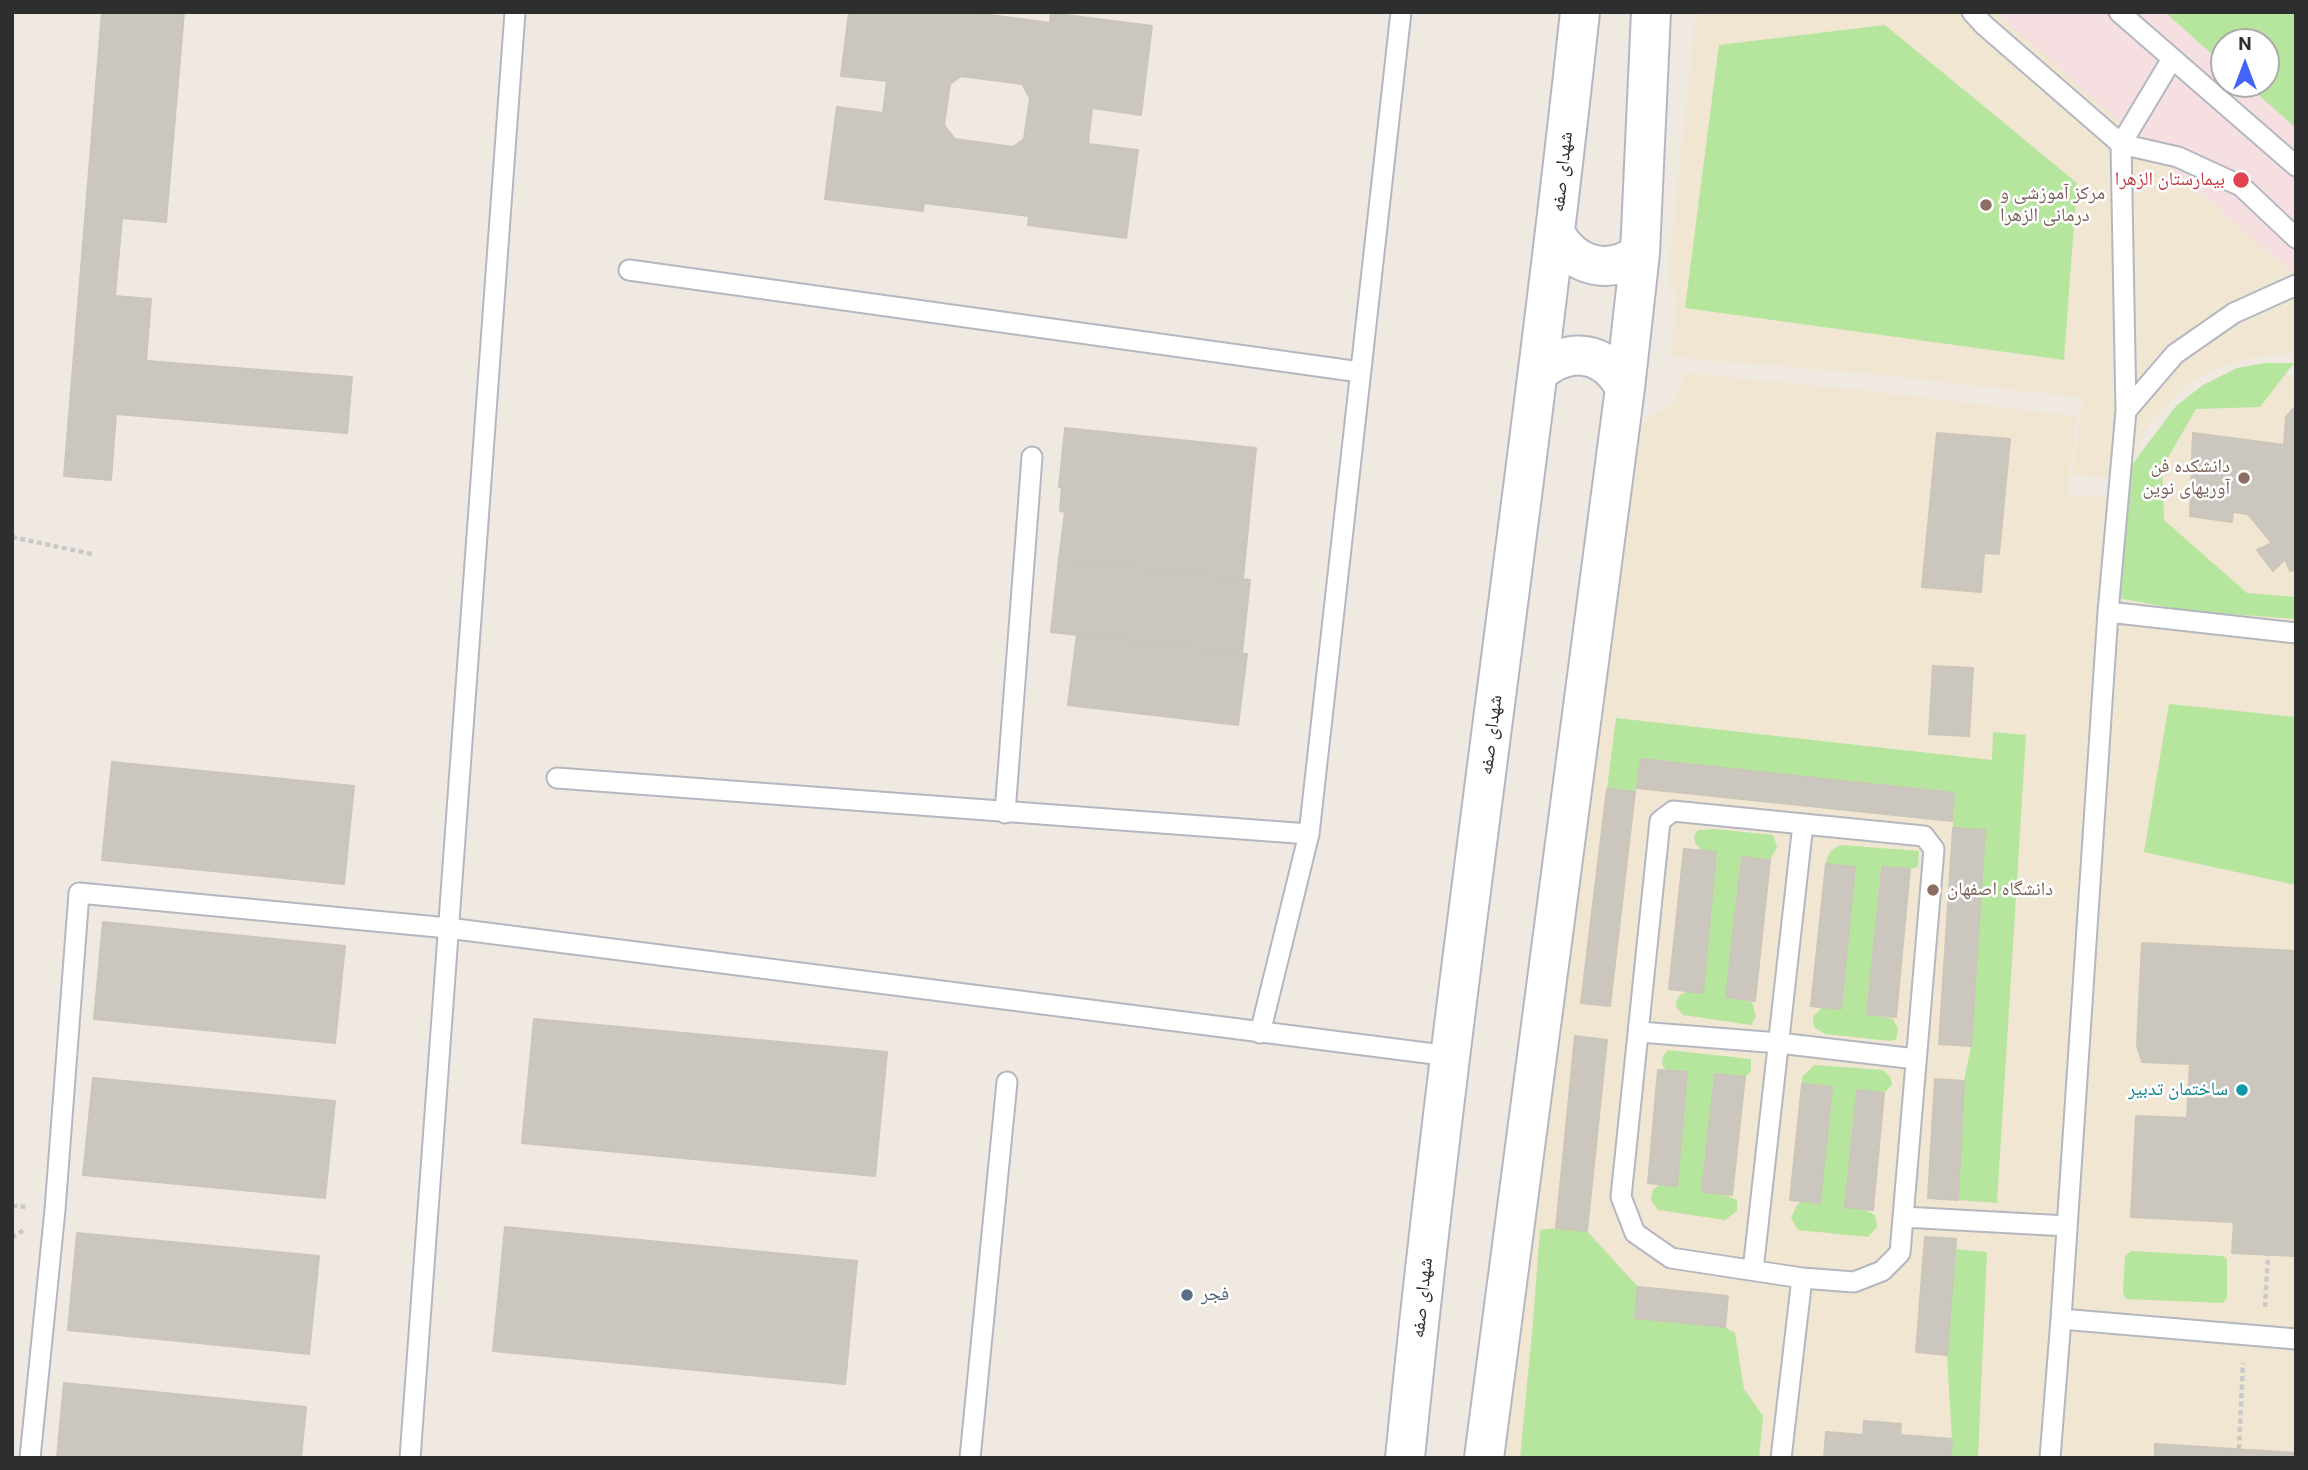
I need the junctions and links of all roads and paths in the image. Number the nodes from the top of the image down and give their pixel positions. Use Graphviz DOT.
graph roads {
  1 [pos="515,12"];
  2 [pos="1401,12"];
  3 [pos="1580,12"];
  4 [pos="1651,12"];
  5 [pos="1972,12"];
  6 [pos="2119,12"];
  7 [pos="2172,59"];
  8 [pos="2121,144"];
  9 [pos="2296,166"];
  10 [pos="1556,235"];
  11 [pos="2296,238"];
  12 [pos="1640,253"];
  13 [pos="629,270"];
  14 [pos="2296,285"];
  15 [pos="1360,372"];
  16 [pos="1538,373"];
  17 [pos="1625,388"];
  18 [pos="2126,411"];
  19 [pos="1032,457"];
  20 [pos="12,537"];
  21 [pos="92,554"];
  22 [pos="2108,612"];
  23 [pos="2296,633"];
  24 [pos="557,778"];
  25 [pos="1004,813"];
  26 [pos="1803,824"];
  27 [pos="1309,834"];
  28 [pos="448,928"];
  29 [pos="1640,1032"];
  30 [pos="1260,1033"];
  31 [pos="1779,1043"];
  32 [pos="1450,1056"];
  33 [pos="1916,1059"];
  34 [pos="1007,1082"];
  35 [pos="1903,1217"];
  36 [pos="2067,1226"];
  37 [pos="2268,1255"];
  38 [pos="1753,1270"];
  39 [pos="1802,1278"];
  40 [pos="2061,1319"];
  41 [pos="2254,1335"];
  42 [pos="2296,1339"];
  43 [pos="2239,1449"];
  44 [pos="30,1458"];
  45 [pos="410,1458"];
  46 [pos="970,1458"];
  47 [pos="1405,1458"];
  48 [pos="1484,1458"];
  49 [pos="1781,1458"];
  50 [pos="2050,1458"];
  1 -- 28 [label="lane"];
  2 -- 15 [label="lane"];
  3 -- 10 [label="main road, شهدای صفه"];
  4 -- 12 [label="main road"];
  5 -- 8 [label="lane"];
  6 -- 7 [label="lane"];
  7 -- 8 [label="lane"];
  7 -- 9 [label="lane"];
  8 -- 11 [label="lane"];
  8 -- 18 [label="lane"];
  10 -- 12 [label="main road"];
  10 -- 16 [label="main road, شهدای صفه"];
  12 -- 17 [label="main road"];
  13 -- 15 [label="lane"];
  14 -- 18 [label="lane"];
  15 -- 27 [label="lane"];
  16 -- 17 [label="main road"];
  16 -- 32 [label="main road, شهدای صفه"];
  17 -- 48 [label="main road"];
  18 -- 22 [label="lane"];
  19 -- 25 [label="lane"];
  20 -- 21 [label="path"];
  22 -- 23 [label="lane"];
  22 -- 36 [label="lane"];
  24 -- 25 [label="lane"];
  25 -- 27 [label="lane"];
  26 -- 29 [label="lane"];
  26 -- 31 [label="lane"];
  26 -- 33 [label="lane"];
  27 -- 30 [label="lane"];
  28 -- 30 [label="lane"];
  28 -- 44 [label="lane"];
  28 -- 45 [label="lane"];
  29 -- 31 [label="lane"];
  29 -- 38 [label="lane"];
  30 -- 32 [label="lane"];
  31 -- 33 [label="lane"];
  31 -- 38 [label="lane"];
  32 -- 47 [label="main road, شهدای صفه"];
  33 -- 35 [label="lane"];
  34 -- 46 [label="lane"];
  35 -- 36 [label="lane"];
  35 -- 39 [label="lane"];
  36 -- 40 [label="lane"];
  37 -- 41 [label="path"];
  38 -- 39 [label="lane"];
  39 -- 49 [label="lane"];
  40 -- 41 [label="lane"];
  40 -- 50 [label="lane"];
  41 -- 42 [label="lane"];
  41 -- 43 [label="path"];
}
